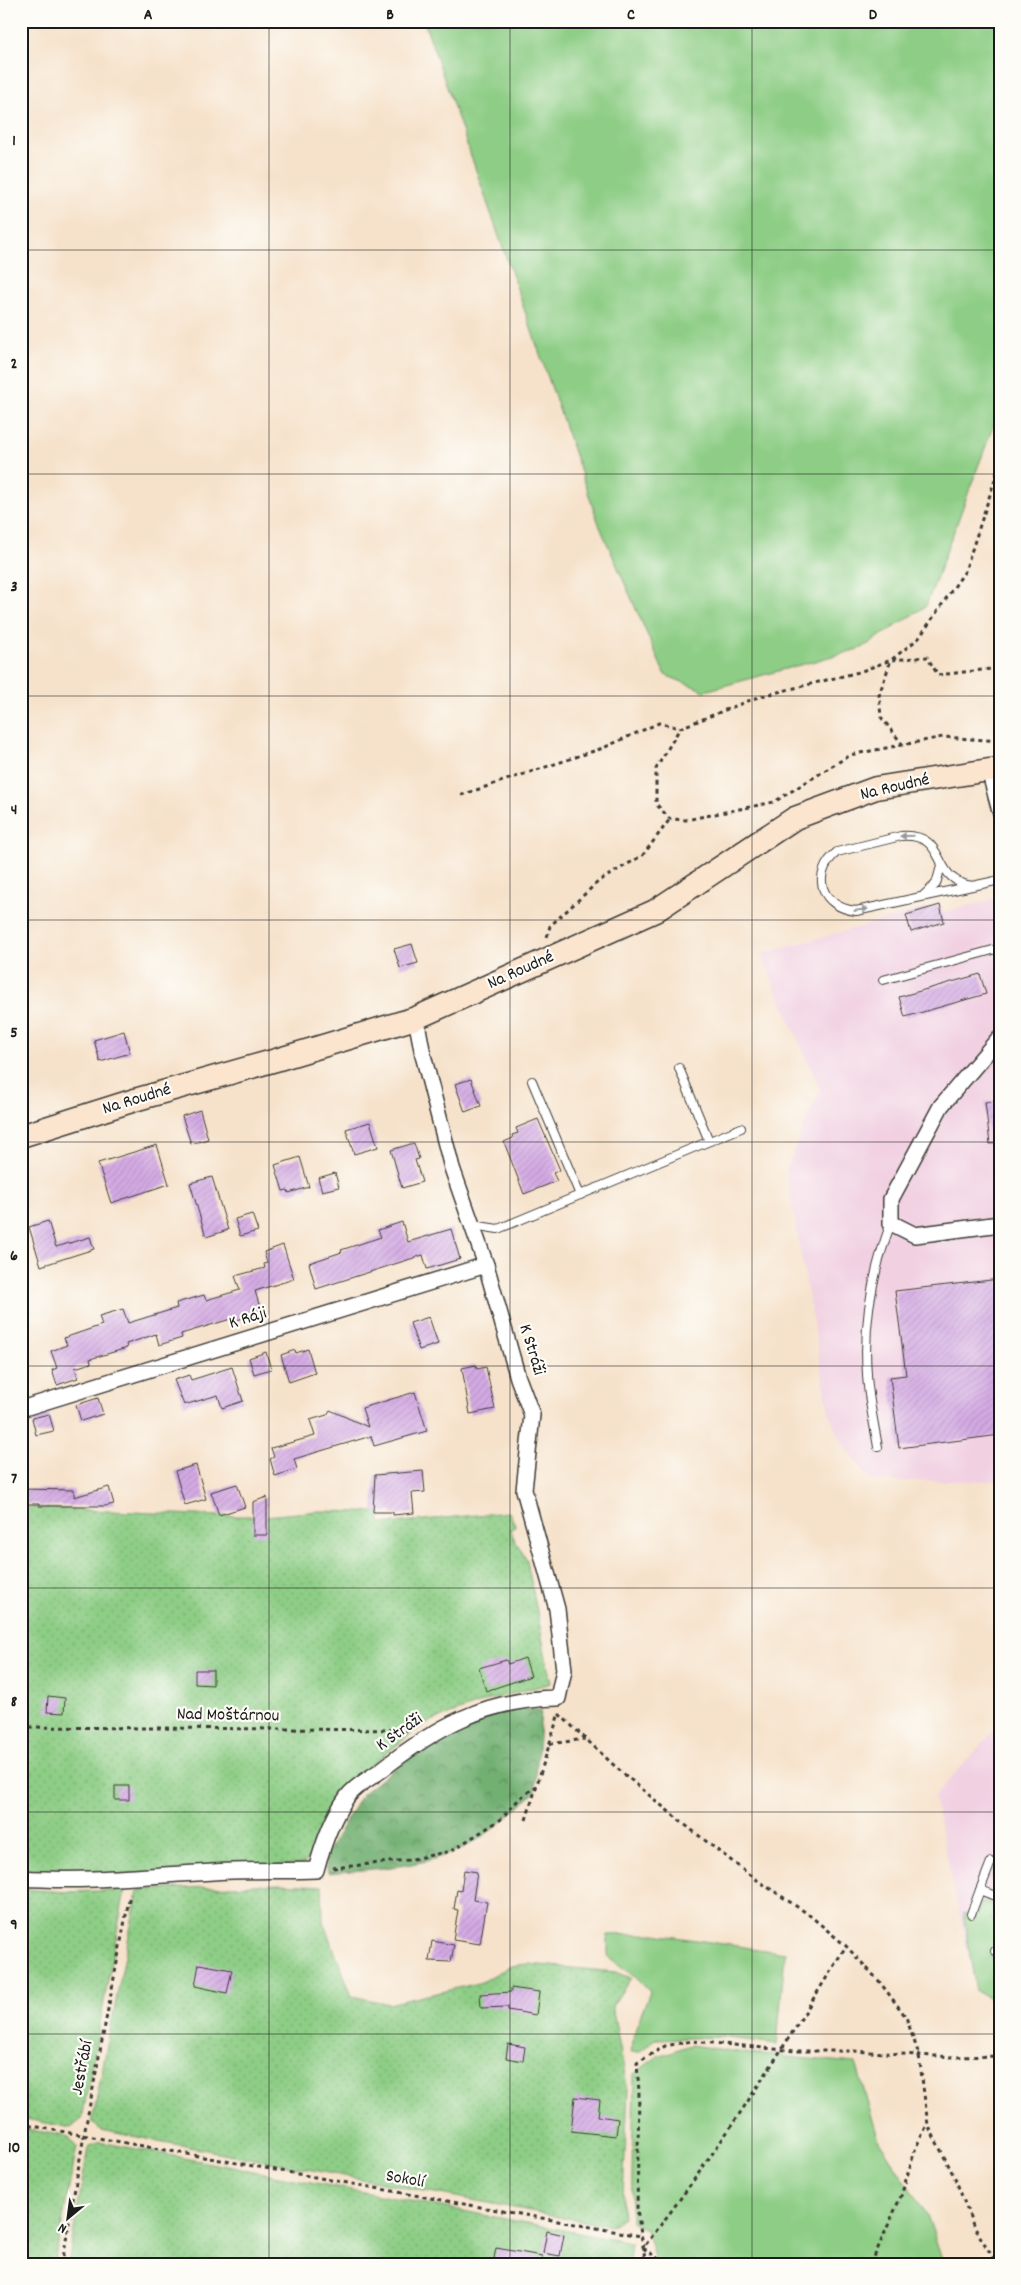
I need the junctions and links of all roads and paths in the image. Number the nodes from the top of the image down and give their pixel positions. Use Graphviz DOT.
graph roads {
  1 [pos="1000,464"];
  2 [pos="891,660"];
  3 [pos="1000,668"];
  4 [pos="680,728"];
  5 [pos="1000,741"];
  6 [pos="902,745"];
  7 [pos="995,770"];
  8 [pos="461,795"];
  9 [pos="1000,810"];
  10 [pos="670,818"];
  11 [pos="941,864"];
  12 [pos="1000,880"];
  13 [pos="973,886"];
  14 [pos="920,897"];
  15 [pos="1000,948"];
  16 [pos="540,962"];
  17 [pos="883,980"];
  18 [pos="416,1018"];
  19 [pos="1000,1037"];
  20 [pos="679,1068"];
  21 [pos="532,1081"];
  22 [pos="741,1128"];
  23 [pos="21,1136"];
  24 [pos="709,1141"];
  25 [pos="580,1195"];
  26 [pos="891,1223"];
  27 [pos="1000,1224"];
  28 [pos="472,1225"];
  29 [pos="21,1250"];
  30 [pos="486,1265"];
  31 [pos="21,1348"];
  32 [pos="21,1409"];
  33 [pos="878,1447"];
  34 [pos="558,1698"];
  35 [pos="559,1714"];
  36 [pos="21,1727"];
  37 [pos="435,1730"];
  38 [pos="585,1739"];
  39 [pos="550,1744"];
  40 [pos="538,1785"];
  41 [pos="526,1820"];
  42 [pos="991,1862"];
  43 [pos="316,1870"];
  44 [pos="21,1878"];
  45 [pos="133,1879"];
  46 [pos="980,1890"];
  47 [pos="1000,1898"];
  48 [pos="970,1914"];
  49 [pos="846,1946"];
  50 [pos="783,2049"];
  51 [pos="919,2055"];
  52 [pos="1000,2056"];
  53 [pos="21,2124"];
  54 [pos="928,2125"];
  55 [pos="84,2135"];
  56 [pos="642,2236"];
  57 [pos="643,2248"];
  58 [pos="62,2264"];
  59 [pos="646,2264"];
  60 [pos="666,2264"];
  61 [pos="871,2264"];
  62 [pos="997,2264"];
  1 -- 2 [label="path"];
  2 -- 3 [label="path"];
  2 -- 4 [label="path"];
  2 -- 6 [label="path"];
  4 -- 8 [label="path"];
  4 -- 10 [label="path"];
  5 -- 6 [label="path"];
  6 -- 10 [label="path"];
  7 -- 9 [label="street"];
  7 -- 16 [label="street, Na Roudné"];
  10 -- 16 [label="path"];
  11 -- 13 [label="lane"];
  11 -- 14 [label="lane"];
  11 -- 14 [label="lane, one-way"];
  12 -- 13 [label="lane"];
  13 -- 14 [label="lane"];
  15 -- 17 [label="lane"];
  16 -- 18 [label="street, Na Roudné"];
  18 -- 23 [label="street, Na Roudné"];
  18 -- 28 [label="street, K Stráži"];
  19 -- 26 [label="street"];
  20 -- 24 [label="lane"];
  21 -- 25 [label="lane"];
  22 -- 24 [label="lane"];
  24 -- 25 [label="lane"];
  25 -- 28 [label="lane"];
  26 -- 27 [label="street"];
  26 -- 33 [label="lane"];
  28 -- 30 [label="street, K Stráži"];
  29 -- 31 [label="path"];
  30 -- 32 [label="street, K Ráji"];
  30 -- 34 [label="street, K Stráži"];
  34 -- 35 [label="path"];
  34 -- 37 [label="street, K Stráži"];
  35 -- 38 [label="path"];
  35 -- 39 [label="path"];
  36 -- 37 [label="path, Nad Moštárnou"];
  37 -- 43 [label="street, K Stráži"];
  38 -- 39 [label="path"];
  38 -- 49 [label="path"];
  39 -- 40 [label="path"];
  40 -- 41 [label="path"];
  40 -- 43 [label="path"];
  42 -- 46 [label="lane"];
  43 -- 45 [label="street"];
  44 -- 45 [label="street"];
  45 -- 55 [label="path, Jestřábí"];
  46 -- 47 [label="lane"];
  46 -- 48 [label="lane"];
  49 -- 50 [label="path"];
  49 -- 51 [label="path"];
  50 -- 51 [label="path"];
  50 -- 56 [label="path"];
  50 -- 57 [label="path"];
  51 -- 52 [label="path"];
  51 -- 54 [label="path"];
  53 -- 55 [label="path, Sokolí"];
  54 -- 61 [label="path"];
  54 -- 62 [label="path"];
  55 -- 56 [label="path, Sokolí"];
  55 -- 58 [label="path, Jestřábí"];
  56 -- 57 [label="path"];
  57 -- 59 [label="path"];
  57 -- 60 [label="path"];
}
